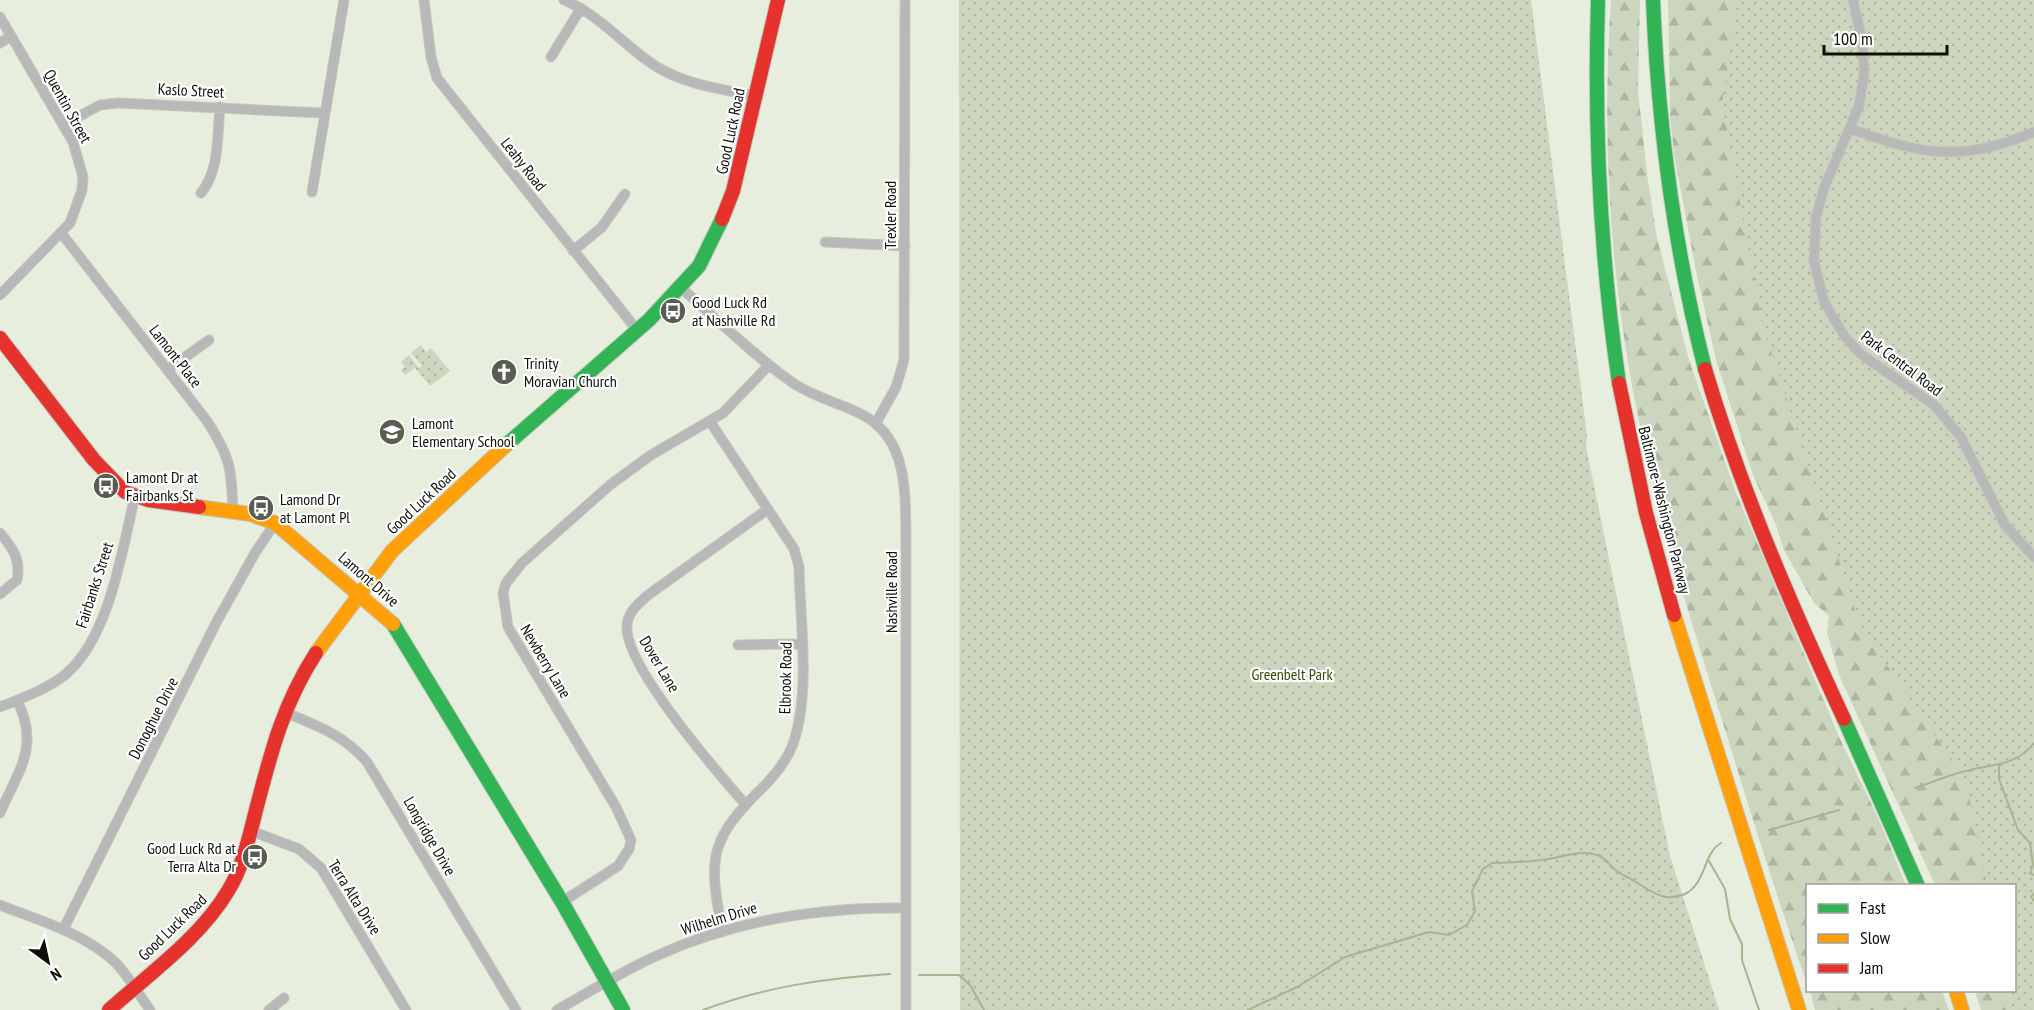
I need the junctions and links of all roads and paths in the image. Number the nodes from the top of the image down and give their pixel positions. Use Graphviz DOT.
graph roads {
  1 [pos="344,0"];
  2 [pos="424,0"];
  3 [pos="564,0"];
  4 [pos="778,0"];
  5 [pos="905,0"];
  6 [pos="1598,0"];
  7 [pos="1653,0"];
  8 [pos="1853,0"];
  9 [pos="581,8"];
  10 [pos="0,17"];
  11 [pos="11,36"];
  12 [pos="0,43"];
  13 [pos="551,57"];
  14 [pos="755,96"];
  15 [pos="220,106"];
  16 [pos="323,112"];
  17 [pos="63,125"];
  18 [pos="2034,125"];
  19 [pos="1851,129"];
  20 [pos="2034,132"];
  21 [pos="2010,142"];
  22 [pos="312,192"];
  23 [pos="201,193"];
  24 [pos="625,194"];
  25 [pos="62,234"];
  26 [pos="825,243"];
  27 [pos="905,246"];
  28 [pos="573,251"];
  29 [pos="681,288"];
  30 [pos="0,295"];
  31 [pos="637,330"];
  32 [pos="0,338"];
  33 [pos="209,340"];
  34 [pos="770,365"];
  35 [pos="167,370"];
  36 [pos="711,423"];
  37 [pos="876,423"];
  38 [pos="135,496"];
  39 [pos="768,509"];
  40 [pos="233,510"];
  41 [pos="274,523"];
  42 [pos="0,533"];
  43 [pos="2034,557"];
  44 [pos="360,591"];
  45 [pos="0,594"];
  46 [pos="801,644"];
  47 [pos="738,645"];
  48 [pos="17,700"];
  49 [pos="0,707"];
  50 [pos="284,712"];
  51 [pos="746,805"];
  52 [pos="0,813"];
  53 [pos="251,831"];
  54 [pos="1918,884"];
  55 [pos="562,902"];
  56 [pos="0,905"];
  57 [pos="905,908"];
  58 [pos="63,930"];
  59 [pos="722,932"];
  60 [pos="607,983"];
  61 [pos="133,987"];
  62 [pos="1957,992"];
  63 [pos="284,998"];
  64 [pos="110,1010"];
  65 [pos="150,1010"];
  66 [pos="269,1010"];
  67 [pos="406,1010"];
  68 [pos="516,1010"];
  69 [pos="558,1010"];
  70 [pos="623,1010"];
  71 [pos="906,1010"];
  72 [pos="1799,1010"];
  73 [pos="1962,1010"];
  1 -- 16 [label="street"];
  2 -- 28 [label="street, Leahy Road"];
  3 -- 9 [label="street"];
  4 -- 14 [label="main road, Good Luck Road"];
  5 -- 27 [label="street, Trexler Road"];
  6 -- 72 [label="main road, Baltimore-Washington Parkway"];
  7 -- 54 [label="main road"];
  8 -- 19 [label="street, Park Central Road"];
  9 -- 13 [label="street"];
  9 -- 14 [label="street"];
  10 -- 11 [label="street, Quentin Street"];
  11 -- 12 [label="street"];
  11 -- 17 [label="street, Quentin Street"];
  14 -- 29 [label="main road, Good Luck Road"];
  15 -- 16 [label="street, Kaslo Street"];
  15 -- 17 [label="street, Kaslo Street"];
  15 -- 23 [label="street"];
  16 -- 22 [label="street"];
  17 -- 25 [label="street, Quentin Street"];
  18 -- 21 [label="street"];
  19 -- 21 [label="street"];
  19 -- 43 [label="street, Park Central Road"];
  20 -- 21 [label="street"];
  24 -- 28 [label="street"];
  25 -- 30 [label="street, Quentin Street"];
  25 -- 35 [label="street, Lamont Place"];
  26 -- 27 [label="street"];
  27 -- 37 [label="street, Trexler Road"];
  28 -- 31 [label="street, Leahy Road"];
  29 -- 31 [label="main road, Good Luck Road"];
  29 -- 34 [label="street"];
  31 -- 44 [label="main road, Good Luck Road"];
  32 -- 38 [label="main road, Lamont Drive"];
  33 -- 35 [label="street"];
  34 -- 36 [label="street, Newberry Lane"];
  34 -- 37 [label="street"];
  35 -- 40 [label="street, Lamont Place"];
  36 -- 39 [label="street, Elbrook Road"];
  36 -- 55 [label="street, Newberry Lane"];
  37 -- 57 [label="street, Nashville Road"];
  38 -- 40 [label="main road, Lamont Drive"];
  38 -- 48 [label="street, Fairbanks Street"];
  39 -- 46 [label="street, Elbrook Road"];
  39 -- 51 [label="street, Dover Lane"];
  40 -- 41 [label="main road, Lamont Drive"];
  41 -- 44 [label="main road, Lamont Drive"];
  41 -- 58 [label="street, Donoghue Drive"];
  42 -- 45 [label="street"];
  44 -- 50 [label="main road, Good Luck Road"];
  44 -- 55 [label="main road, Lamont Drive"];
  46 -- 47 [label="street"];
  46 -- 51 [label="street, Elbrook Road"];
  48 -- 49 [label="street, Fairbanks Street"];
  48 -- 52 [label="street"];
  50 -- 53 [label="main road, Good Luck Road"];
  50 -- 68 [label="street, Longridge Drive"];
  51 -- 59 [label="street, Elbrook Road"];
  53 -- 61 [label="main road, Good Luck Road"];
  53 -- 67 [label="street, Terra Alta Drive"];
  55 -- 60 [label="main road, Lamont Drive"];
  56 -- 58 [label="street"];
  57 -- 59 [label="street, Wilhelm Drive"];
  57 -- 71 [label="street, Nashville Road"];
  58 -- 61 [label="street"];
  59 -- 60 [label="street, Wilhelm Drive"];
  60 -- 69 [label="street, Wilhelm Drive"];
  60 -- 70 [label="main road, Lamont Drive"];
  61 -- 64 [label="main road, Good Luck Road"];
  61 -- 65 [label="street"];
  62 -- 73 [label="main road"];
  63 -- 66 [label="street"];
}
